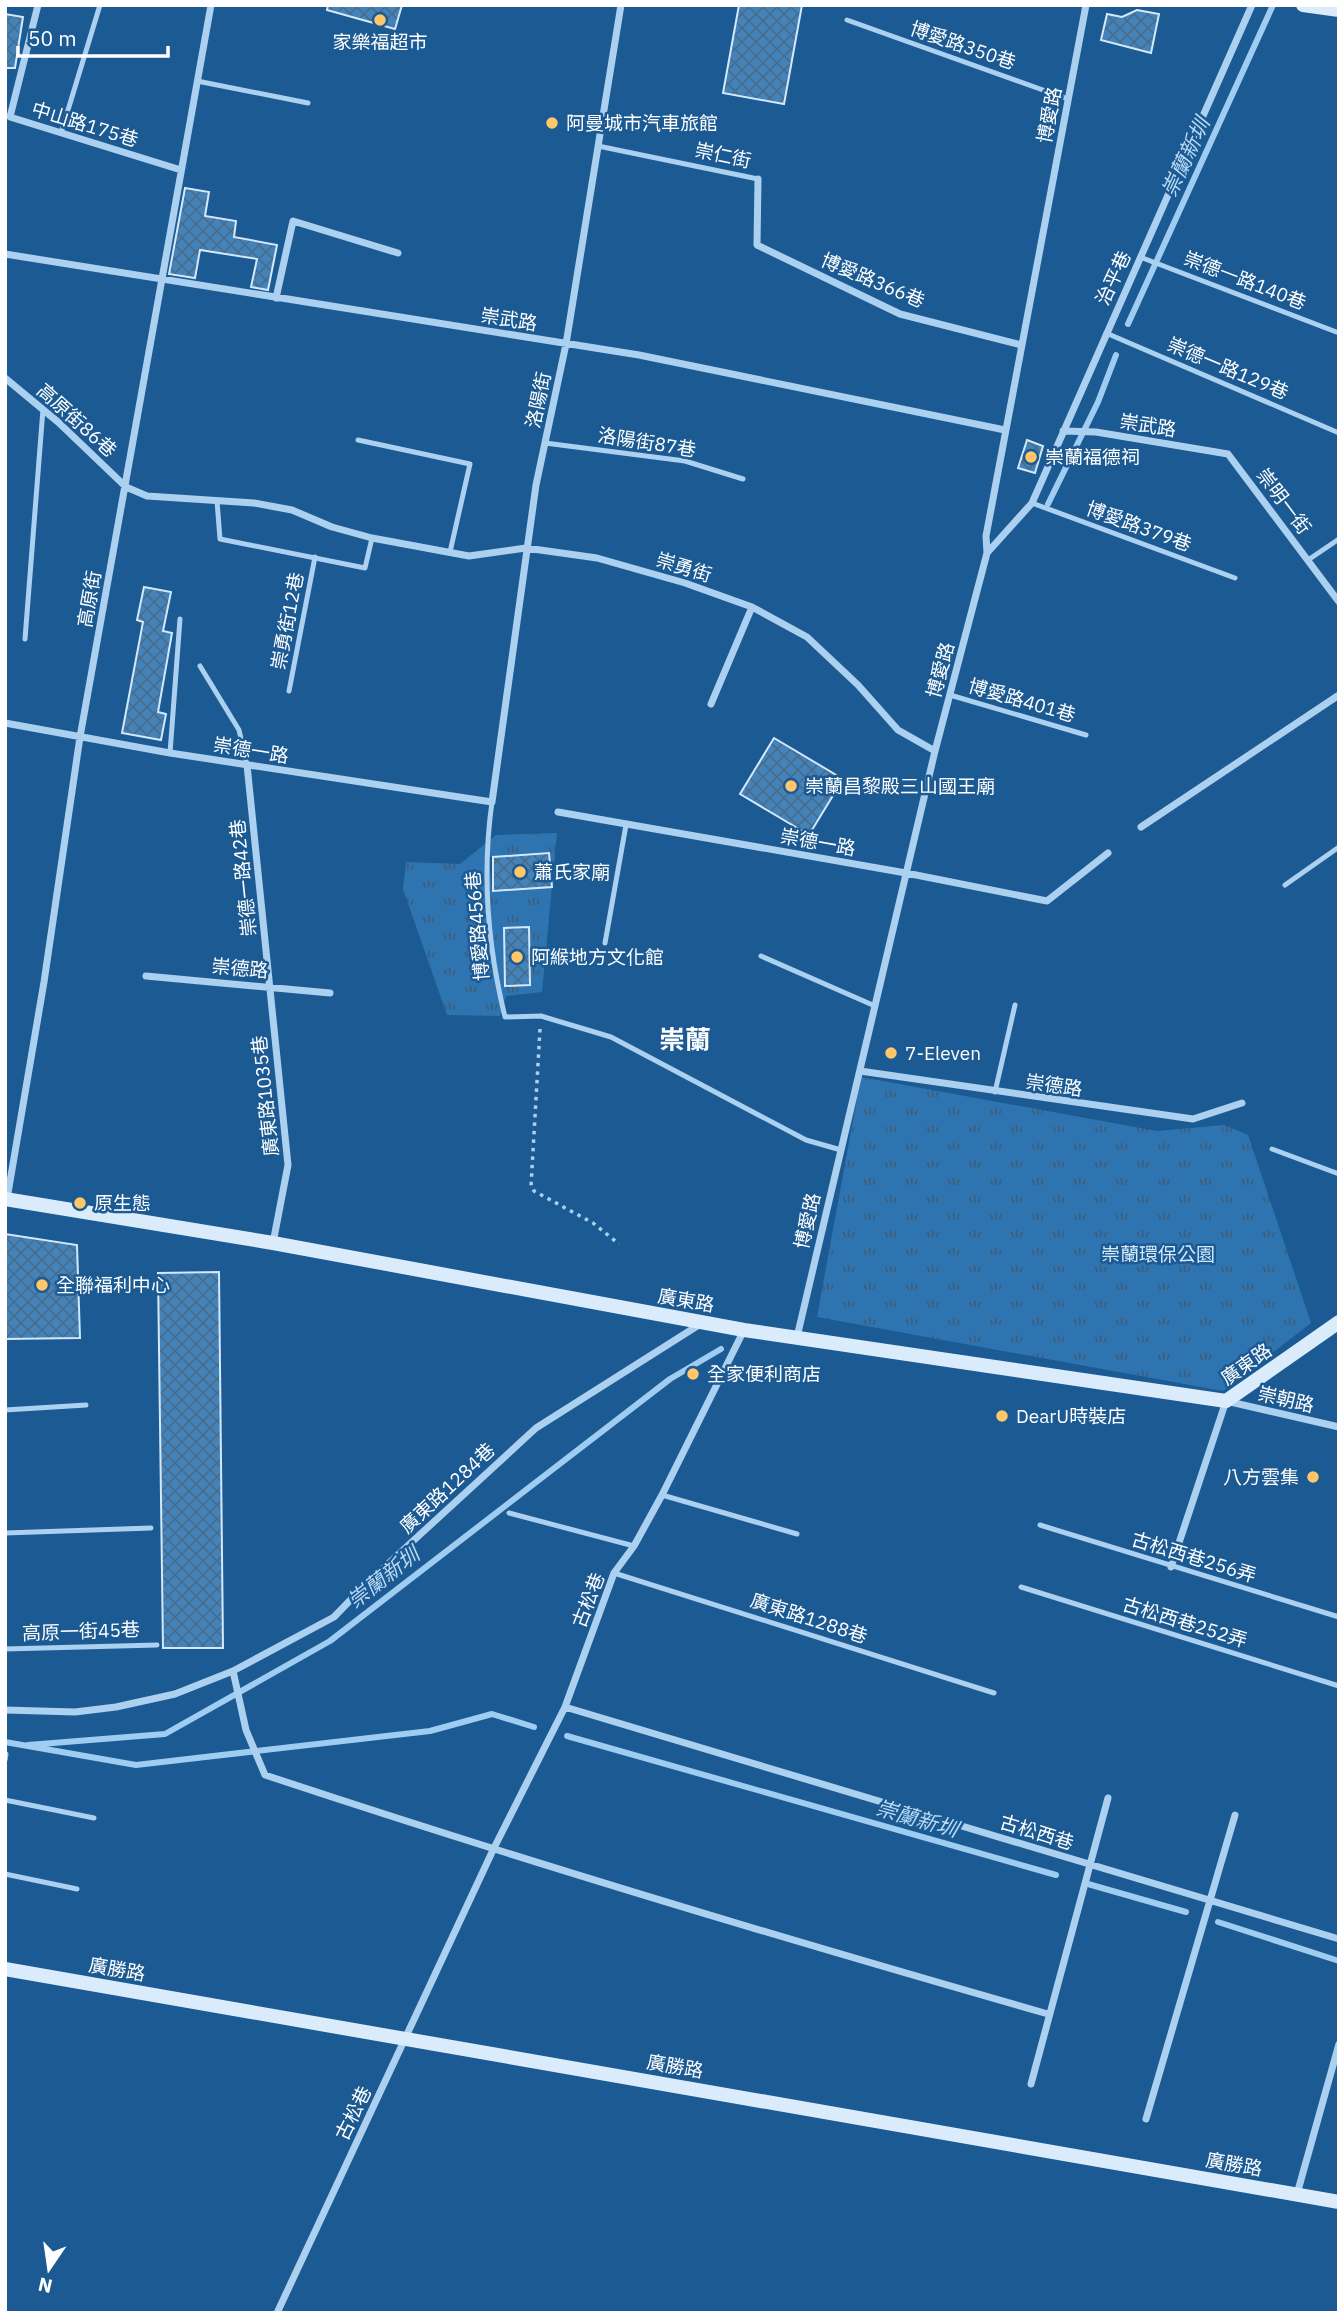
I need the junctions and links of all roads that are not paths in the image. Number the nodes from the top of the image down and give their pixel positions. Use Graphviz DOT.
graph roads {
  1 [pos="38,5"];
  2 [pos="100,5"];
  3 [pos="211,5"];
  4 [pos="621,5"];
  5 [pos="1086,5"];
  6 [pos="1252,5"];
  7 [pos="1303,5"];
  8 [pos="1339,10"];
  9 [pos="846,20"];
  10 [pos="197,81"];
  11 [pos="1068,99"];
  12 [pos="308,103"];
  13 [pos="61,133"];
  14 [pos="598,146"];
  15 [pos="181,170"];
  16 [pos="758,179"];
  17 [pos="398,253"];
  18 [pos="5,254"];
  19 [pos="1143,258"];
  20 [pos="162,280"];
  21 [pos="276,298"];
  22 [pos="1105,333"];
  23 [pos="1339,333"];
  24 [pos="566,344"];
  25 [pos="1021,345"];
  26 [pos="5,378"];
  27 [pos="43,410"];
  28 [pos="1005,430"];
  29 [pos="1063,431"];
  30 [pos="1339,433"];
  31 [pos="358,440"];
  32 [pos="545,443"];
  33 [pos="1228,454"];
  34 [pos="743,479"];
  35 [pos="125,487"];
  36 [pos="218,501"];
  37 [pos="1032,503"];
  38 [pos="372,538"];
  39 [pos="1339,539"];
  40 [pos="526,548"];
  41 [pos="450,552"];
  42 [pos="987,553"];
  43 [pos="315,557"];
  44 [pos="1308,560"];
  45 [pos="1235,578"];
  46 [pos="1339,602"];
  47 [pos="752,607"];
  48 [pos="180,619"];
  49 [pos="25,639"];
  50 [pos="200,666"];
  51 [pos="289,691"];
  52 [pos="950,695"];
  53 [pos="1339,695"];
  54 [pos="711,704"];
  55 [pos="5,723"];
  56 [pos="1086,735"];
  57 [pos="80,737"];
  58 [pos="935,751"];
  59 [pos="170,753"];
  60 [pos="247,765"];
  61 [pos="492,802"];
  62 [pos="558,812"];
  63 [pos="626,825"];
  64 [pos="1141,827"];
  65 [pos="1339,847"];
  66 [pos="1108,853"];
  67 [pos="906,873"];
  68 [pos="1285,886"];
  69 [pos="605,943"];
  70 [pos="761,956"];
  71 [pos="146,976"];
  72 [pos="270,987"];
  73 [pos="331,993"];
  74 [pos="1015,1005"];
  75 [pos="875,1006"];
  76 [pos="860,1070"];
  77 [pos="995,1092"];
  78 [pos="1242,1103"];
  79 [pos="1272,1149"];
  80 [pos="841,1150"];
  81 [pos="1339,1174"];
  82 [pos="6,1199"];
  83 [pos="273,1243"];
  84 [pos="1339,1322"];
  85 [pos="703,1323"];
  86 [pos="744,1330"];
  87 [pos="797,1337"];
  88 [pos="1226,1401"];
  89 [pos="86,1405"];
  90 [pos="5,1410"];
  91 [pos="1339,1427"];
  92 [pos="662,1495"];
  93 [pos="509,1513"];
  94 [pos="1040,1525"];
  95 [pos="151,1528"];
  96 [pos="5,1533"];
  97 [pos="797,1534"];
  98 [pos="634,1546"];
  99 [pos="1171,1567"];
  100 [pos="614,1573"];
  101 [pos="1021,1587"];
  102 [pos="1339,1617"];
  103 [pos="157,1645"];
  104 [pos="5,1650"];
  105 [pos="233,1671"];
  106 [pos="1339,1686"];
  107 [pos="994,1693"];
  108 [pos="565,1707"];
  109 [pos="5,1710"];
  110 [pos="6,1754"];
  111 [pos="5,1760"];
  112 [pos="1108,1798"];
  113 [pos="5,1800"];
  114 [pos="1235,1815"];
  115 [pos="94,1818"];
  116 [pos="493,1850"];
  117 [pos="1090,1864"];
  118 [pos="5,1874"];
  119 [pos="77,1889"];
  120 [pos="1208,1902"];
  121 [pos="1339,1939"];
  122 [pos="5,1969"];
  123 [pos="1048,2014"];
  124 [pos="407,2039"];
  125 [pos="1339,2044"];
  126 [pos="1336,2065"];
  127 [pos="1031,2084"];
  128 [pos="1146,2119"];
  129 [pos="1297,2195"];
  130 [pos="1339,2202"];
  131 [pos="277,2313"];
  1 -- 13 [label="street, 中山路175巷"];
  2 -- 13 [label="lane"];
  3 -- 10 [label="street, 高原街"];
  4 -- 14 [label="street, 洛陽街"];
  5 -- 11 [label="street, 博愛路"];
  6 -- 19 [label="street, 治平巷"];
  7 -- 8 [label="street"];
  9 -- 11 [label="lane, 博愛路350巷"];
  10 -- 12 [label="lane"];
  10 -- 15 [label="street, 高原街"];
  11 -- 25 [label="street, 博愛路"];
  13 -- 15 [label="street, 中山路175巷"];
  14 -- 16 [label="lane, 崇仁街"];
  14 -- 24 [label="street, 洛陽街"];
  15 -- 20 [label="street, 高原街"];
  16 -- 25 [label="street, 博愛路366巷"];
  17 -- 21 [label="street"];
  18 -- 20 [label="street, 崇武路"];
  19 -- 22 [label="street, 治平巷"];
  19 -- 23 [label="lane, 崇德一路140巷"];
  20 -- 21 [label="street, 崇武路"];
  20 -- 35 [label="street, 高原街"];
  21 -- 24 [label="street, 崇武路"];
  22 -- 29 [label="street, 治平巷"];
  22 -- 30 [label="lane, 崇德一路129巷"];
  24 -- 28 [label="street, 崇武路"];
  24 -- 32 [label="street, 洛陽街"];
  25 -- 28 [label="street, 博愛路"];
  26 -- 27 [label="street, 高原街86巷"];
  27 -- 35 [label="street, 高原街86巷"];
  27 -- 49 [label="lane"];
  28 -- 42 [label="street, 博愛路"];
  29 -- 33 [label="street, 崇武路"];
  29 -- 37 [label="street, 治平巷"];
  31 -- 41 [label="lane"];
  32 -- 34 [label="lane, 洛陽街87巷"];
  32 -- 40 [label="street, 洛陽街"];
  33 -- 44 [label="street, 崇明一街"];
  35 -- 36 [label="street, 崇勇街"];
  35 -- 57 [label="street, 高原街"];
  36 -- 38 [label="street, 崇勇街"];
  36 -- 43 [label="lane"];
  37 -- 42 [label="street, 治平巷"];
  37 -- 45 [label="lane, 博愛路379巷"];
  38 -- 41 [label="street, 崇勇街"];
  38 -- 43 [label="lane"];
  39 -- 44 [label="lane"];
  40 -- 41 [label="street, 崇勇街"];
  40 -- 47 [label="street, 崇勇街"];
  40 -- 61 [label="street, 洛陽街"];
  42 -- 52 [label="street, 博愛路"];
  43 -- 51 [label="lane, 崇勇街12巷"];
  44 -- 46 [label="street, 崇明一街"];
  47 -- 54 [label="street"];
  47 -- 58 [label="street, 崇勇街"];
  48 -- 59 [label="lane"];
  50 -- 60 [label="lane"];
  52 -- 56 [label="lane, 博愛路401巷"];
  52 -- 58 [label="street, 博愛路"];
  53 -- 64 [label="street"];
  55 -- 57 [label="street, 崇德一路"];
  57 -- 59 [label="street, 崇德一路"];
  57 -- 82 [label="street, 高原街"];
  58 -- 67 [label="street, 博愛路"];
  59 -- 60 [label="street, 崇德一路"];
  60 -- 61 [label="street, 崇德一路"];
  60 -- 72 [label="street, 崇德一路42巷"];
  61 -- 80 [label="lane, 博愛路456巷"];
  62 -- 63 [label="street, 崇德一路"];
  63 -- 67 [label="street, 崇德一路"];
  63 -- 69 [label="lane"];
  65 -- 68 [label="lane"];
  66 -- 67 [label="street, 崇德一路"];
  67 -- 75 [label="street, 博愛路"];
  70 -- 75 [label="lane"];
  71 -- 72 [label="street, 崇德路"];
  72 -- 73 [label="street, 崇德路"];
  72 -- 83 [label="street, 廣東路1035巷"];
  74 -- 77 [label="lane"];
  75 -- 76 [label="street, 博愛路"];
  76 -- 77 [label="street, 崇德路"];
  76 -- 80 [label="street, 博愛路"];
  77 -- 78 [label="street, 崇德路"];
  79 -- 81 [label="lane"];
  80 -- 87 [label="street, 博愛路"];
  82 -- 83 [label="street, 廣東路"];
  83 -- 85 [label="street, 廣東路"];
  84 -- 88 [label="street, 廣東路"];
  85 -- 86 [label="street, 廣東路"];
  85 -- 105 [label="street, 廣東路1284巷"];
  86 -- 87 [label="street, 廣東路"];
  86 -- 92 [label="street, 古松巷"];
  87 -- 88 [label="street, 廣東路"];
  88 -- 91 [label="street, 崇朝路"];
  88 -- 99 [label="street"];
  89 -- 90 [label="lane"];
  92 -- 97 [label="lane"];
  92 -- 98 [label="street, 古松巷"];
  93 -- 98 [label="lane"];
  94 -- 99 [label="lane, 古松西巷256弄"];
  95 -- 96 [label="lane"];
  98 -- 100 [label="street, 古松巷"];
  99 -- 102 [label="lane, 古松西巷256弄"];
  100 -- 107 [label="lane, 廣東路1288巷"];
  100 -- 108 [label="street, 古松巷"];
  101 -- 106 [label="lane, 古松西巷252弄"];
  103 -- 104 [label="lane, 高原一街45巷"];
  105 -- 109 [label="street, 廣東路1284巷"];
  105 -- 116 [label="street"];
  108 -- 116 [label="street, 古松巷"];
  108 -- 117 [label="street, 古松西巷"];
  110 -- 111 [label="lane"];
  112 -- 117 [label="street"];
  113 -- 115 [label="lane"];
  114 -- 120 [label="street"];
  116 -- 123 [label="street"];
  116 -- 124 [label="street, 古松巷"];
  117 -- 120 [label="street, 古松西巷"];
  117 -- 123 [label="street"];
  118 -- 119 [label="lane"];
  120 -- 121 [label="street, 古松西巷"];
  120 -- 128 [label="street"];
  122 -- 124 [label="street, 廣勝路"];
  123 -- 127 [label="street"];
  124 -- 129 [label="street, 廣勝路"];
  124 -- 131 [label="street, 古松巷"];
  125 -- 126 [label="street"];
  126 -- 129 [label="street"];
  129 -- 130 [label="street, 廣勝路"];
}
